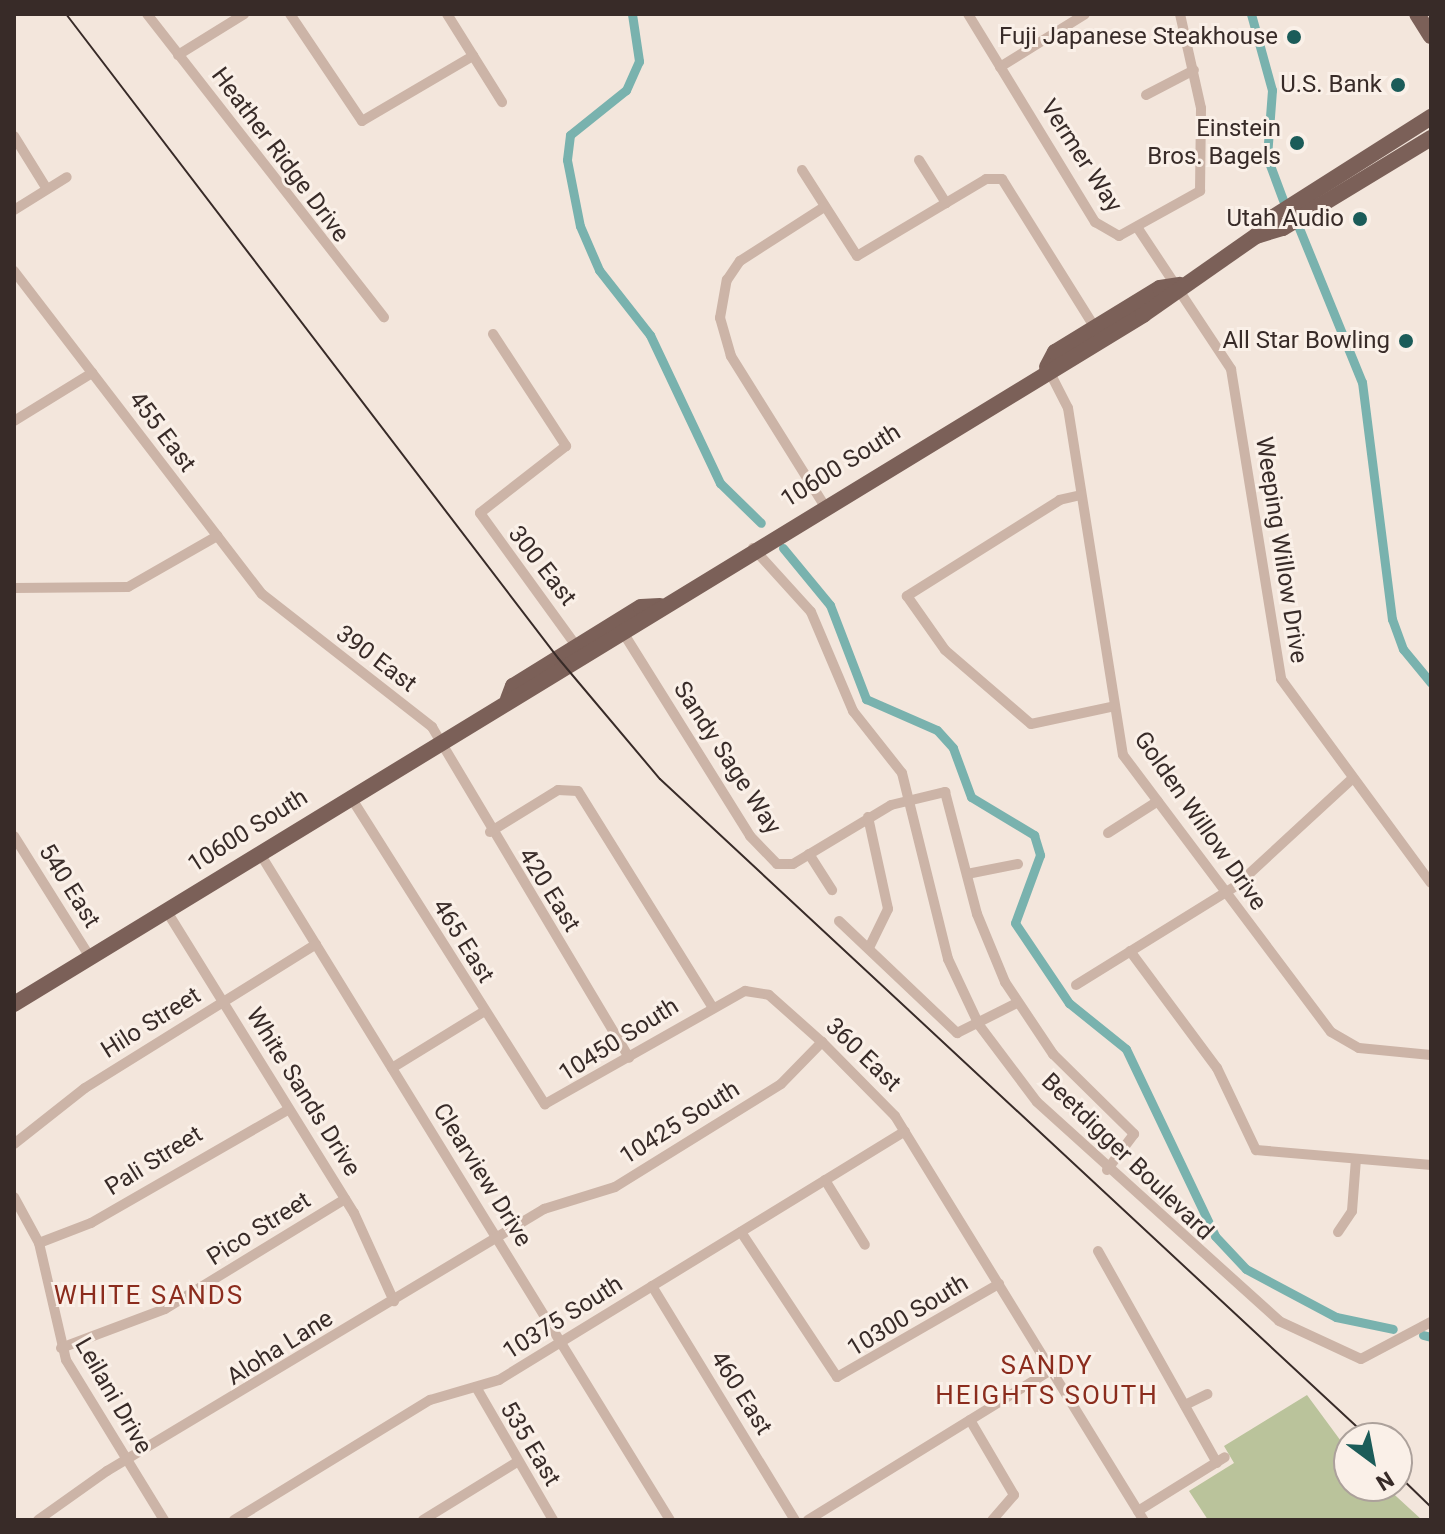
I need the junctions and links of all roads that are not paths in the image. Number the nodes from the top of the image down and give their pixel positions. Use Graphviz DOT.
graph roads {
  1 [pos="147,14"];
  2 [pos="244,14"];
  3 [pos="290,14"];
  4 [pos="447,14"];
  5 [pos="968,14"];
  6 [pos="1085,14"];
  7 [pos="1180,14"];
  8 [pos="1417,14"];
  9 [pos="1431,36"];
  10 [pos="178,55"];
  11 [pos="473,56"];
  12 [pos="1000,67"];
  13 [pos="1194,70"];
  14 [pos="1146,95"];
  15 [pos="502,102"];
  16 [pos="1431,117"];
  17 [pos="14,136"];
  18 [pos="1431,138"];
  19 [pos="919,160"];
  20 [pos="802,170"];
  21 [pos="1341,174"];
  22 [pos="67,177"];
  23 [pos="45,186"];
  24 [pos="946,203"];
  25 [pos="824,207"];
  26 [pos="14,210"];
  27 [pos="1298,218"];
  28 [pos="1139,230"];
  29 [pos="1256,236"];
  30 [pos="14,271"];
  31 [pos="1180,285"];
  32 [pos="384,317"];
  33 [pos="1095,328"];
  34 [pos="493,334"];
  35 [pos="1047,367"];
  36 [pos="92,373"];
  37 [pos="14,421"];
  38 [pos="1081,495"];
  39 [pos="824,505"];
  40 [pos="217,536"];
  41 [pos="753,548"];
  42 [pos="14,588"];
  43 [pos="660,606"];
  44 [pos="282,614"];
  45 [pos="624,634"];
  46 [pos="577,647"];
  47 [pos="508,699"];
  48 [pos="1111,707"];
  49 [pos="438,742"];
  50 [pos="1352,779"];
  51 [pos="350,796"];
  52 [pos="910,799"];
  53 [pos="1158,801"];
  54 [pos="868,817"];
  55 [pos="490,832"];
  56 [pos="1108,833"];
  57 [pos="14,836"];
  58 [pos="259,852"];
  59 [pos="809,854"];
  60 [pos="1018,864"];
  61 [pos="967,874"];
  62 [pos="1431,883"];
  63 [pos="832,890"];
  64 [pos="1225,892"];
  65 [pos="166,910"];
  66 [pos="839,921"];
  67 [pos="316,944"];
  68 [pos="869,948"];
  69 [pos="1130,951"];
  70 [pos="90,957"];
  71 [pos="1076,985"];
  72 [pos="223,1002"];
  73 [pos="1017,1003"];
  74 [pos="14,1004"];
  75 [pos="712,1006"];
  76 [pos="483,1012"];
  77 [pos="979,1025"];
  78 [pos="822,1042"];
  79 [pos="1431,1055"];
  80 [pos="629,1058"];
  81 [pos="392,1068"];
  82 [pos="545,1104"];
  83 [pos="289,1109"];
  84 [pos="905,1131"];
  85 [pos="14,1144"];
  86 [pos="1356,1159"];
  87 [pos="1431,1165"];
  88 [pos="1107,1170"];
  89 [pos="825,1180"];
  90 [pos="14,1197"];
  91 [pos="345,1199"];
  92 [pos="544,1209"];
  93 [pos="741,1232"];
  94 [pos="1338,1232"];
  95 [pos="497,1238"];
  96 [pos="39,1243"];
  97 [pos="865,1245"];
  98 [pos="1098,1251"];
  99 [pos="999,1284"];
  100 [pos="652,1286"];
  101 [pos="394,1301"];
  102 [pos="1428,1324"];
  103 [pos="561,1342"];
  104 [pos="61,1348"];
  105 [pos="1051,1370"];
  106 [pos="476,1387"];
  107 [pos="1208,1394"];
  108 [pos="1185,1405"];
  109 [pos="970,1420"];
  110 [pos="126,1459"];
  111 [pos="517,1462"];
  112 [pos="1141,1516"];
  113 [pos="38,1520"];
  114 [pos="164,1520"];
  115 [pos="234,1520"];
  116 [pos="423,1520"];
  117 [pos="553,1520"];
  118 [pos="670,1520"];
  119 [pos="795,1520"];
  120 [pos="808,1520"];
  121 [pos="992,1520"];
  1 -- 10 [label="street, Heather Ridge Drive"];
  2 -- 10 [label="street"];
  3 -- 11 [label="street"];
  4 -- 11 [label="street"];
  5 -- 12 [label="street, Vermer Way"];
  6 -- 12 [label="street"];
  7 -- 13 [label="street"];
  8 -- 9 [label="main road"];
  10 -- 32 [label="street, Heather Ridge Drive"];
  11 -- 15 [label="street"];
  12 -- 28 [label="street, Vermer Way"];
  13 -- 14 [label="street"];
  13 -- 28 [label="street"];
  16 -- 21 [label="main road, 10600 South"];
  17 -- 23 [label="street"];
  18 -- 27 [label="main road, 10600 South"];
  19 -- 24 [label="street"];
  20 -- 25 [label="street"];
  21 -- 27 [label="main road"];
  21 -- 29 [label="main road, 10600 South"];
  22 -- 23 [label="street"];
  23 -- 26 [label="street"];
  24 -- 25 [label="street"];
  24 -- 33 [label="street"];
  25 -- 39 [label="street"];
  27 -- 29 [label="main road, 10600 South"];
  28 -- 31 [label="street, Vermer Way"];
  29 -- 31 [label="main road, 10600 South"];
  30 -- 36 [label="street, 455 East"];
  31 -- 33 [label="main road, 10600 South"];
  31 -- 35 [label="main road, 10600 South"];
  31 -- 50 [label="street, Weeping Willow Drive"];
  33 -- 35 [label="main road, 10600 South"];
  34 -- 46 [label="street, 300 East"];
  35 -- 38 [label="street, Golden Willow Drive"];
  35 -- 39 [label="main road, 10600 South"];
  36 -- 37 [label="street"];
  36 -- 40 [label="street, 455 East"];
  38 -- 48 [label="street, Golden Willow Drive"];
  38 -- 48 [label="street"];
  39 -- 41 [label="main road, 10600 South"];
  40 -- 42 [label="street"];
  40 -- 44 [label="street, 455 East"];
  41 -- 43 [label="main road, 10600 South"];
  41 -- 52 [label="street, Beetdigger Boulevard"];
  43 -- 45 [label="main road, 10600 South"];
  43 -- 46 [label="main road, 10600 South"];
  44 -- 49 [label="street, 390 East"];
  45 -- 47 [label="main road, 10600 South"];
  45 -- 59 [label="street, Sandy Sage Way"];
  46 -- 47 [label="main road, 10600 South"];
  47 -- 49 [label="main road, 10600 South"];
  48 -- 53 [label="street, Golden Willow Drive"];
  49 -- 51 [label="main road, 10600 South"];
  49 -- 55 [label="street, 420 East"];
  50 -- 62 [label="street, Weeping Willow Drive"];
  50 -- 64 [label="street"];
  51 -- 58 [label="main road, 10600 South"];
  51 -- 76 [label="street, 465 East"];
  52 -- 54 [label="street, Sandy Sage Way"];
  52 -- 61 [label="street, Sandy Sage Way"];
  52 -- 77 [label="street, Beetdigger Boulevard"];
  53 -- 56 [label="street"];
  53 -- 64 [label="street, Golden Willow Drive"];
  54 -- 59 [label="street, Sandy Sage Way"];
  54 -- 68 [label="street"];
  55 -- 75 [label="street"];
  55 -- 80 [label="street, 420 East"];
  57 -- 70 [label="street, 540 East"];
  58 -- 65 [label="main road, 10600 South"];
  58 -- 67 [label="street, Clearview Drive"];
  59 -- 63 [label="street"];
  60 -- 61 [label="street"];
  61 -- 73 [label="street"];
  64 -- 69 [label="street"];
  64 -- 79 [label="street, Golden Willow Drive"];
  65 -- 70 [label="main road, 10600 South"];
  65 -- 72 [label="street, White Sands Drive"];
  66 -- 68 [label="street"];
  67 -- 72 [label="street, Hilo Street"];
  67 -- 81 [label="street, Clearview Drive"];
  68 -- 77 [label="street"];
  69 -- 71 [label="street"];
  69 -- 86 [label="street"];
  70 -- 74 [label="main road, 10600 South"];
  72 -- 83 [label="street, White Sands Drive"];
  72 -- 85 [label="street, Hilo Street"];
  73 -- 77 [label="street"];
  73 -- 88 [label="street"];
  75 -- 78 [label="street, 360 East"];
  75 -- 80 [label="street, 10450 South"];
  76 -- 81 [label="street"];
  76 -- 82 [label="street, 465 East"];
  77 -- 88 [label="street, Beetdigger Boulevard"];
  78 -- 84 [label="street, 360 East"];
  78 -- 92 [label="street, 10425 South"];
  80 -- 82 [label="street, 10450 South"];
  81 -- 95 [label="street, Clearview Drive"];
  83 -- 91 [label="street, White Sands Drive"];
  83 -- 96 [label="street, Pali Street"];
  84 -- 89 [label="street, 10375 South"];
  84 -- 99 [label="street, 360 East"];
  86 -- 87 [label="street"];
  86 -- 94 [label="street"];
  88 -- 102 [label="street, Beetdigger Boulevard"];
  89 -- 93 [label="street, 10375 South"];
  89 -- 97 [label="street"];
  90 -- 96 [label="street, Leilani Drive"];
  91 -- 101 [label="street, White Sands Drive"];
  91 -- 104 [label="street, Pico Street"];
  92 -- 95 [label="street, Aloha Lane"];
  93 -- 99 [label="street, 10300 South"];
  93 -- 100 [label="street, 10375 South"];
  95 -- 101 [label="street, Aloha Lane"];
  95 -- 103 [label="street, Clearview Drive"];
  96 -- 104 [label="street, Leilani Drive"];
  98 -- 108 [label="street"];
  99 -- 105 [label="street, 360 East"];
  100 -- 103 [label="street, 10375 South"];
  100 -- 119 [label="street, 460 East"];
  101 -- 110 [label="street, Aloha Lane"];
  103 -- 106 [label="street, 10375 South"];
  103 -- 118 [label="street, Clearview Drive"];
  104 -- 110 [label="street, Leilani Drive"];
  105 -- 109 [label="street"];
  105 -- 112 [label="street, 360 East"];
  106 -- 111 [label="street, 535 East"];
  106 -- 115 [label="street, 10375 South"];
  107 -- 108 [label="street"];
  108 -- 112 [label="street"];
  109 -- 120 [label="street"];
  109 -- 121 [label="street"];
  110 -- 113 [label="street, Aloha Lane"];
  110 -- 114 [label="street, Leilani Drive"];
  111 -- 116 [label="street"];
  111 -- 117 [label="street, 535 East"];
}
